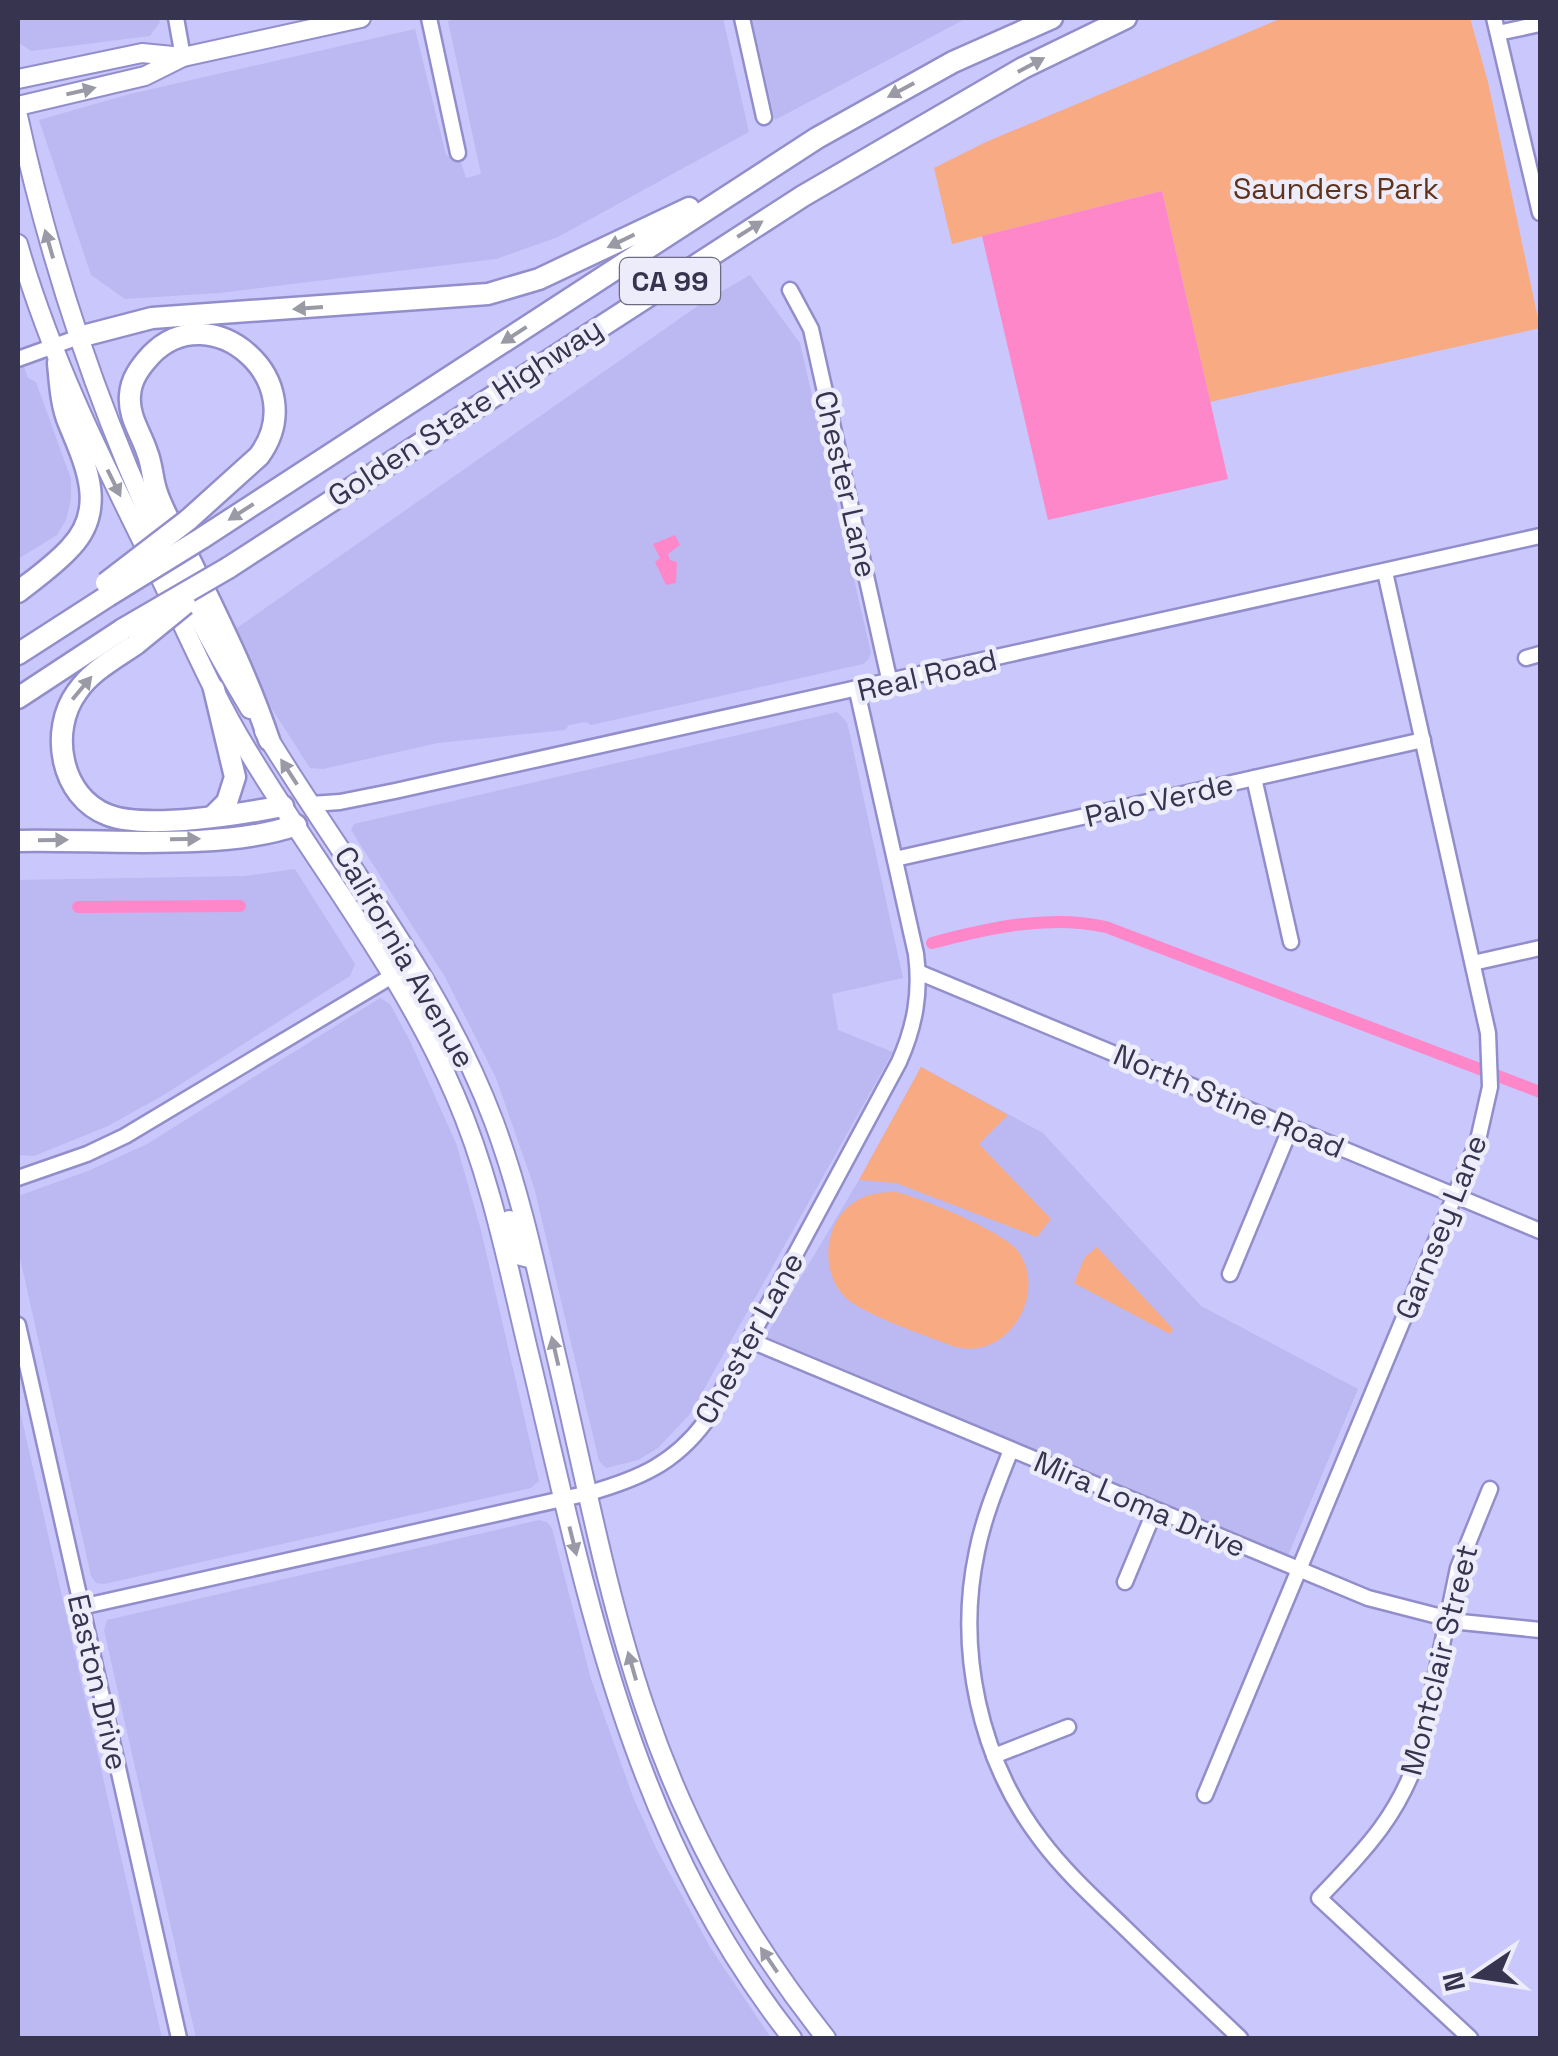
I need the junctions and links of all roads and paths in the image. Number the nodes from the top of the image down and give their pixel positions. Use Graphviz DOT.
graph roads {
  1 [pos="176,18"];
  2 [pos="361,18"];
  3 [pos="428,18"];
  4 [pos="742,18"];
  5 [pos="1052,18"];
  6 [pos="1126,18"];
  7 [pos="1494,18"];
  8 [pos="1540,24"];
  9 [pos="1498,33"];
  10 [pos="183,57"];
  11 [pos="18,79"];
  12 [pos="18,106"];
  13 [pos="18,116"];
  14 [pos="764,118"];
  15 [pos="458,153"];
  16 [pos="772,167"];
  17 [pos="1538,194"];
  18 [pos="1540,213"];
  19 [pos="18,244"];
  20 [pos="790,290"];
  21 [pos="78,337"];
  22 [pos="55,356"];
  23 [pos="18,359"];
  24 [pos="94,380"];
  25 [pos="156,490"];
  26 [pos="1540,536"];
  27 [pos="1384,572"];
  28 [pos="106,590"];
  29 [pos="18,592"];
  30 [pos="130,636"];
  31 [pos="18,654"];
  32 [pos="890,683"];
  33 [pos="214,689"];
  34 [pos="857,690"];
  35 [pos="18,698"];
  36 [pos="269,740"];
  37 [pos="1422,740"];
  38 [pos="1254,778"];
  39 [pos="311,804"];
  40 [pos="283,806"];
  41 [pos="213,816"];
  42 [pos="296,825"];
  43 [pos="18,841"];
  44 [pos="895,859"];
  45 [pos="1291,942"];
  46 [pos="1540,948"];
  47 [pos="1473,963"];
  48 [pos="918,972"];
  49 [pos="392,976"];
  50 [pos="473,1070"];
  51 [pos="445,1072"];
  52 [pos="1291,1127"];
  53 [pos="502,1144"];
  54 [pos="483,1168"];
  55 [pos="18,1178"];
  56 [pos="1456,1196"];
  57 [pos="1540,1232"];
  58 [pos="533,1259"];
  59 [pos="1230,1274"];
  60 [pos="18,1325"];
  61 [pos="749,1340"];
  62 [pos="1011,1450"];
  63 [pos="1490,1489"];
  64 [pos="588,1494"];
  65 [pos="563,1499"];
  66 [pos="1155,1510"];
  67 [pos="1299,1570"];
  68 [pos="1125,1582"];
  69 [pos="81,1607"];
  70 [pos="1447,1619"];
  71 [pos="1540,1630"];
  72 [pos="1068,1727"];
  73 [pos="994,1756"];
  74 [pos="1205,1796"];
  75 [pos="662,1821"];
  76 [pos="698,1834"];
  77 [pos="179,2038"];
  78 [pos="792,2038"];
  79 [pos="826,2038"];
  80 [pos="1240,2038"];
  81 [pos="1470,2038"];
  1 -- 10 [label="street"];
  2 -- 10 [label="main road"];
  3 -- 15 [label="street"];
  4 -- 14 [label="street"];
  5 -- 16 [label="highway, Golden State Highway / CA 99, one-way"];
  30 -- 6 [label="highway, Golden State Highway / CA 99, one-way, bridge"];
  7 -- 9 [label="street"];
  8 -- 9 [label="street"];
  9 -- 17 [label="street"];
  10 -- 11 [label="main road"];
  12 -- 10 [label="main road, one-way"];
  21 -- 13 [label="main road, California Avenue, one-way"];
  16 -- 21 [label="highway, one-way"];
  16 -- 28 [label="highway, Golden State Highway / CA 99, one-way, bridge"];
  17 -- 18 [label="street"];
  19 -- 22 [label="main road, California Avenue"];
  20 -- 32 [label="street, Chester Lane"];
  21 -- 22 [label="street"];
  21 -- 24 [label="main road, California Avenue"];
  22 -- 23 [label="street"];
  22 -- 29 [label="highway"];
  22 -- 33 [label="main road, California Avenue, one-way"];
  24 -- 25 [label="main road"];
  24 -- 36 [label="main road, California Avenue"];
  25 -- 28 [label="highway, bridge"];
  25 -- 36 [label="highway"];
  26 -- 27 [label="street, Real Road"];
  27 -- 32 [label="street, Real Road"];
  27 -- 37 [label="street, Garnsey Lane"];
  28 -- 31 [label="highway"];
  30 -- 35 [label="highway"];
  41 -- 30 [label="highway, one-way"];
  32 -- 34 [label="street, Real Road"];
  33 -- 40 [label="main road, California Avenue"];
  33 -- 41 [label="highway"];
  34 -- 39 [label="street, Real Road"];
  34 -- 44 [label="street, Chester Lane"];
  39 -- 36 [label="main road, California Avenue, one-way"];
  37 -- 38 [label="street, Palo Verde"];
  37 -- 47 [label="street, Garnsey Lane"];
  38 -- 44 [label="street, Palo Verde"];
  38 -- 45 [label="street"];
  39 -- 40 [label="main road"];
  39 -- 42 [label="main road"];
  39 -- 50 [label="main road, California Avenue"];
  40 -- 41 [label="highway"];
  40 -- 42 [label="main road, California Avenue"];
  43 -- 42 [label="highway, one-way"];
  42 -- 49 [label="main road, California Avenue"];
  44 -- 48 [label="street, Chester Lane"];
  46 -- 47 [label="street"];
  47 -- 56 [label="street, Garnsey Lane"];
  48 -- 52 [label="street, North Stine Road"];
  48 -- 61 [label="street, Chester Lane"];
  49 -- 50 [label="main road"];
  49 -- 51 [label="main road, California Avenue"];
  49 -- 55 [label="street"];
  50 -- 53 [label="main road, California Avenue"];
  51 -- 53 [label="main road"];
  51 -- 54 [label="main road, California Avenue"];
  52 -- 56 [label="street, North Stine Road"];
  52 -- 59 [label="street"];
  53 -- 58 [label="main road, California Avenue"];
  54 -- 58 [label="main road"];
  54 -- 65 [label="main road, California Avenue"];
  56 -- 57 [label="street, North Stine Road"];
  56 -- 67 [label="street, Garnsey Lane"];
  64 -- 58 [label="main road, California Avenue, one-way"];
  60 -- 69 [label="street, Easton Drive"];
  61 -- 62 [label="street, Mira Loma Drive"];
  61 -- 64 [label="street, Chester Lane"];
  62 -- 66 [label="street, Mira Loma Drive"];
  62 -- 73 [label="street"];
  63 -- 70 [label="street, Montclair Street"];
  64 -- 65 [label="street, Chester Lane"];
  76 -- 64 [label="main road, California Avenue, one-way"];
  65 -- 69 [label="street, Chester Lane"];
  65 -- 75 [label="main road, California Avenue, one-way"];
  66 -- 67 [label="street, Mira Loma Drive"];
  66 -- 68 [label="street"];
  67 -- 70 [label="street, Mira Loma Drive"];
  67 -- 74 [label="street, Garnsey Lane"];
  69 -- 77 [label="street, Easton Drive"];
  70 -- 71 [label="street, Mira Loma Drive"];
  70 -- 81 [label="street, Montclair Street"];
  72 -- 73 [label="street"];
  73 -- 80 [label="street"];
  75 -- 76 [label="main road"];
  75 -- 78 [label="main road, California Avenue"];
  79 -- 76 [label="main road, California Avenue, one-way"];
}
